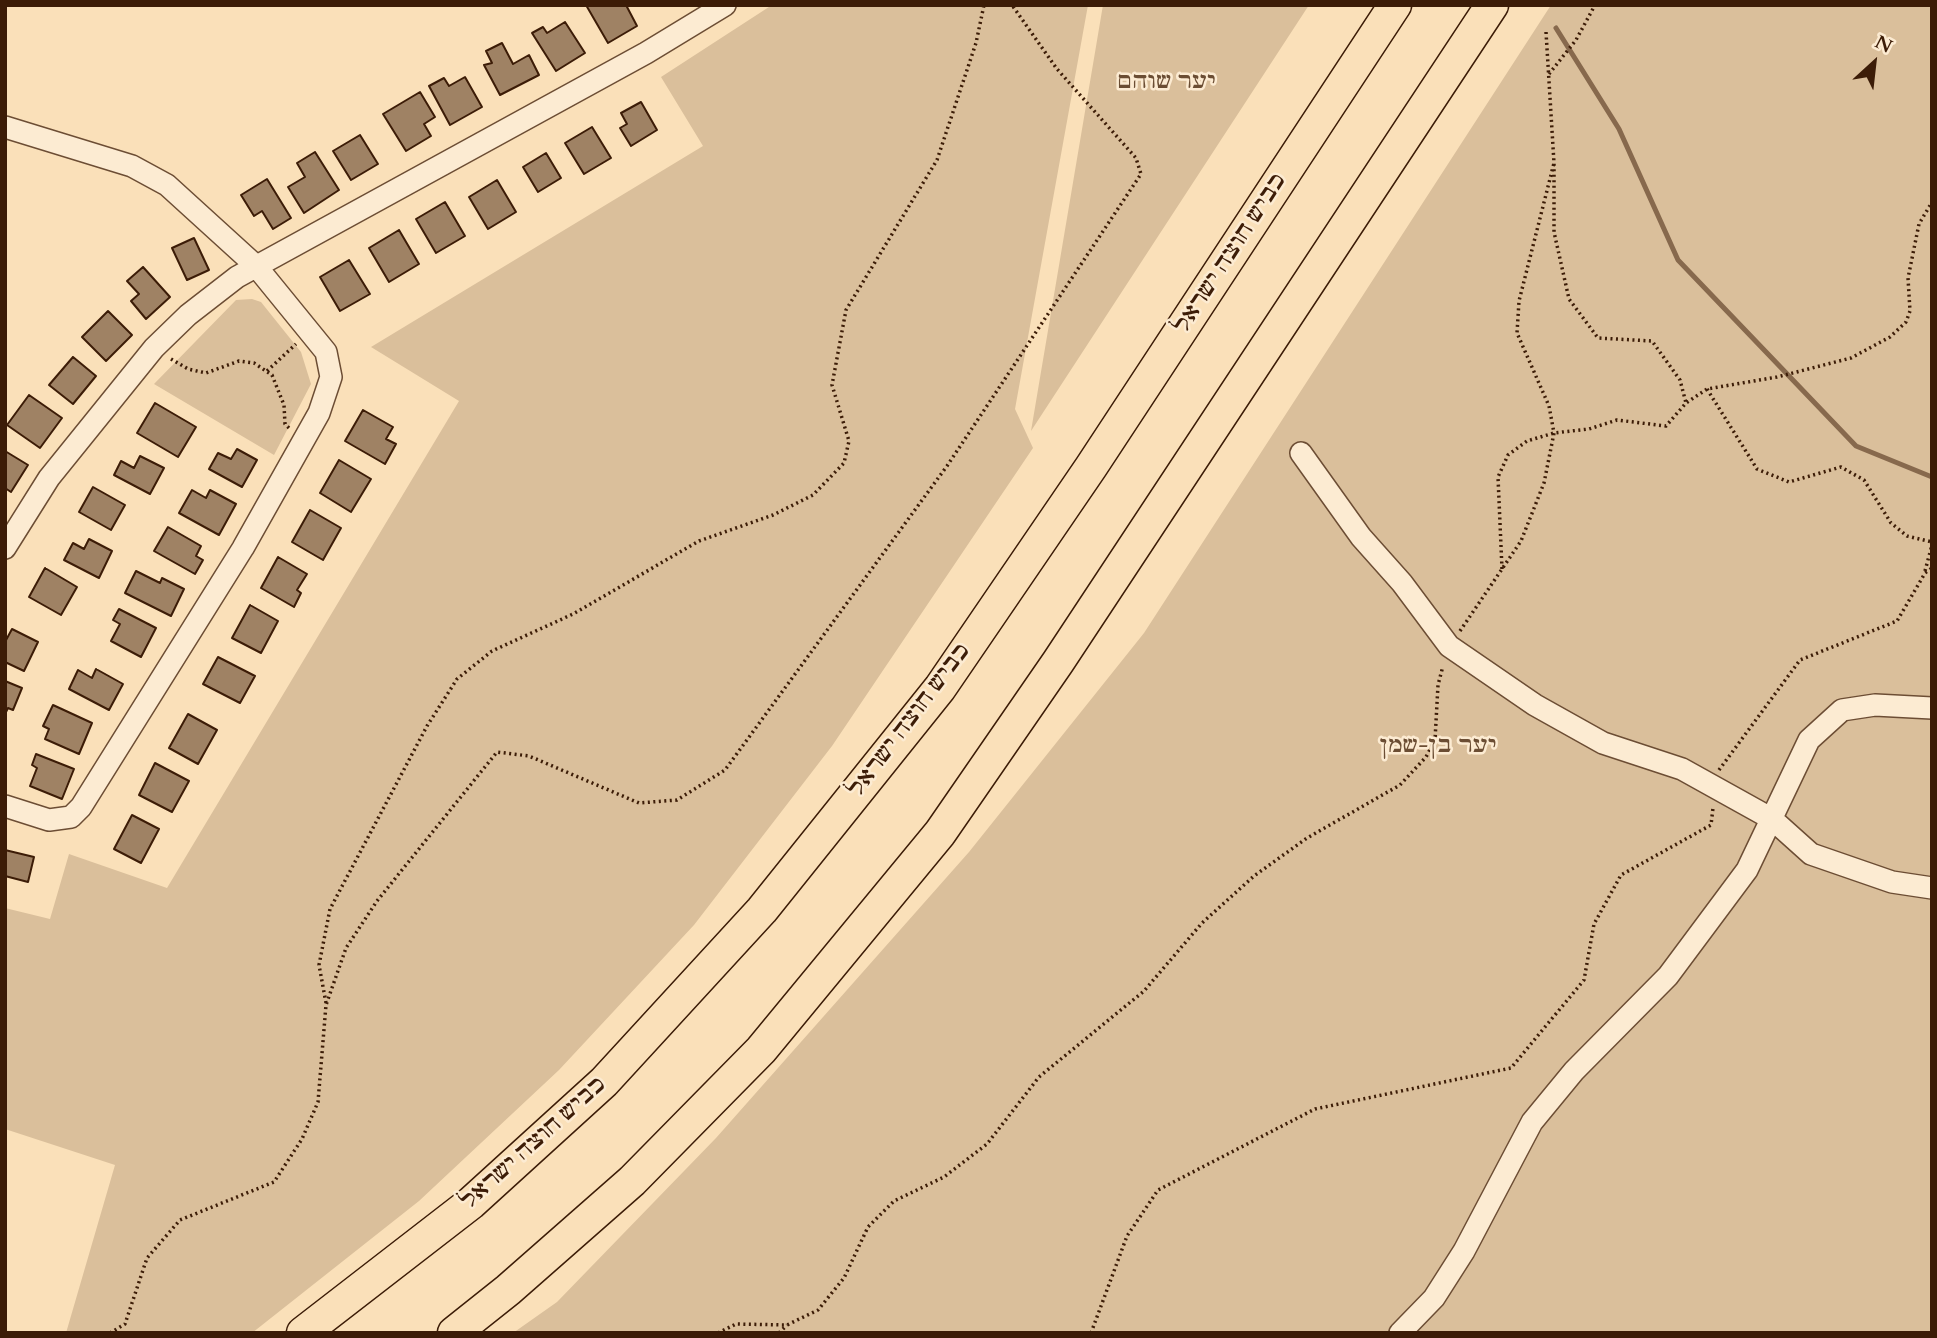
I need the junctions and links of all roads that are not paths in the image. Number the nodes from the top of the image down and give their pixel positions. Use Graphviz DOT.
graph roads {
  1 [pos="725,5"];
  2 [pos="1395,5"];
  3 [pos="1492,5"];
  4 [pos="5,127"];
  5 [pos="256,266"];
  6 [pos="1301,453"];
  7 [pos="5,548"];
  8 [pos="1932,708"];
  9 [pos="5,806"];
  10 [pos="1772,819"];
  11 [pos="1932,888"];
  12 [pos="303,1333"];
  13 [pos="454,1333"];
  14 [pos="1400,1333"];
  1 -- 5 [label="street"];
  2 -- 12 [label="highway, כביש חוצה ישראל"];
  3 -- 13 [label="highway"];
  4 -- 5 [label="street"];
  5 -- 7 [label="street"];
  5 -- 9 [label="street"];
  6 -- 10 [label="street"];
  8 -- 10 [label="street"];
  10 -- 11 [label="street"];
  10 -- 14 [label="street"];
}
